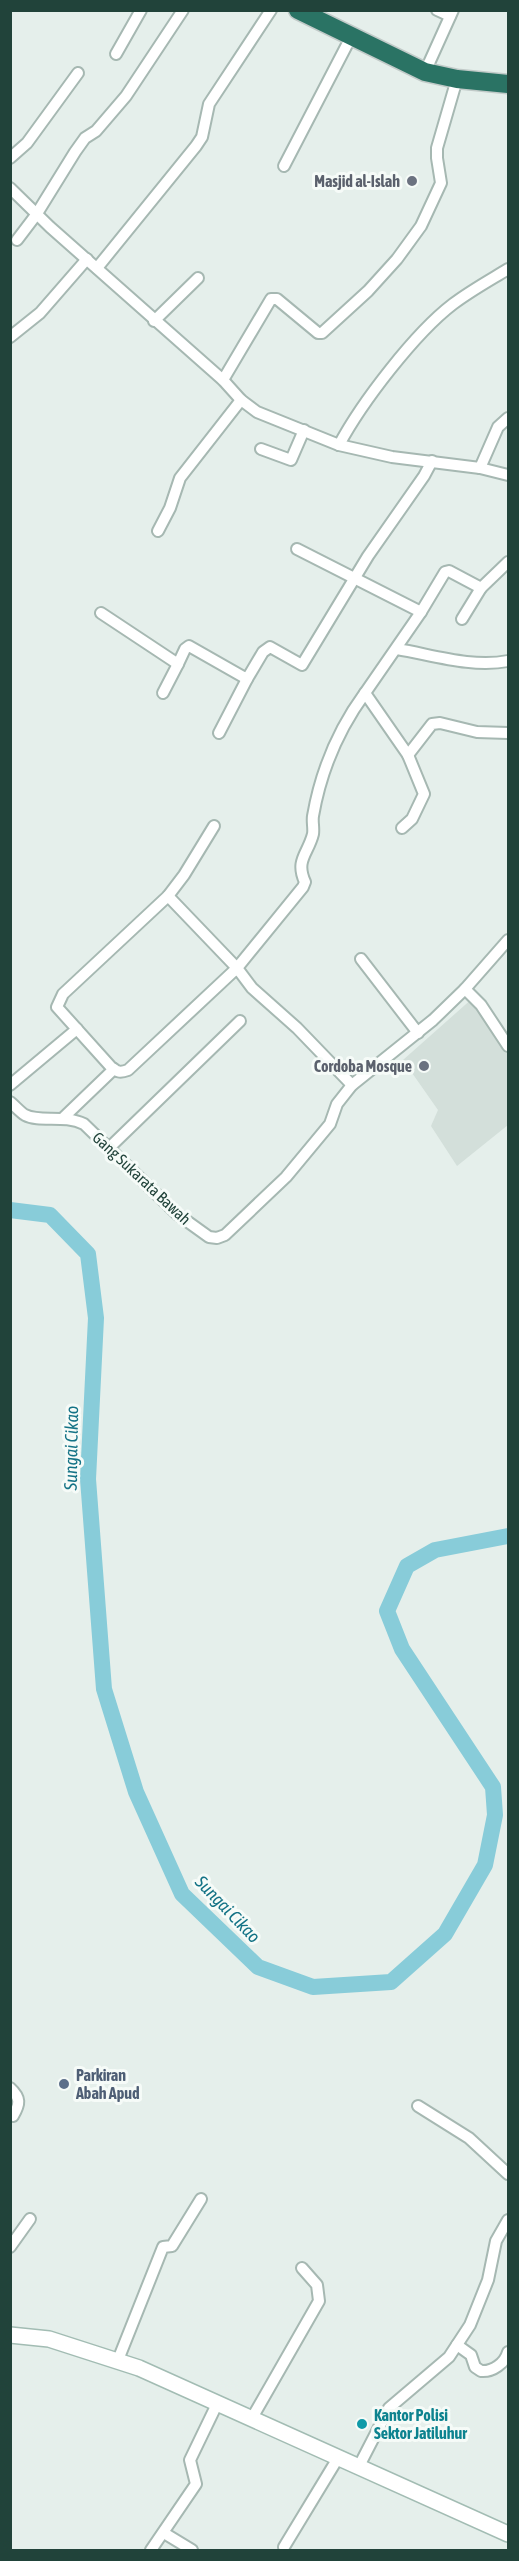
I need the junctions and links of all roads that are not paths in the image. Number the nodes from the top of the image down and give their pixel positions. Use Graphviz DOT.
graph roads {
  1 [pos="141,10"];
  2 [pos="183,10"];
  3 [pos="271,10"];
  4 [pos="298,10"];
  5 [pos="437,10"];
  6 [pos="451,13"];
  7 [pos="351,37"];
  8 [pos="116,54"];
  9 [pos="425,72"];
  10 [pos="78,73"];
  11 [pos="457,79"];
  12 [pos="508,84"];
  13 [pos="10,158"];
  14 [pos="284,166"];
  15 [pos="10,188"];
  16 [pos="36,215"];
  17 [pos="17,240"];
  18 [pos="87,259"];
  19 [pos="97,268"];
  20 [pos="508,269"];
  21 [pos="198,278"];
  22 [pos="154,321"];
  23 [pos="10,337"];
  24 [pos="223,380"];
  25 [pos="241,400"];
  26 [pos="508,418"];
  27 [pos="304,430"];
  28 [pos="339,445"];
  29 [pos="261,450"];
  30 [pos="432,461"];
  31 [pos="480,468"];
  32 [pos="508,475"];
  33 [pos="158,531"];
  34 [pos="297,549"];
  35 [pos="508,562"];
  36 [pos="355,578"];
  37 [pos="481,588"];
  38 [pos="421,612"];
  39 [pos="101,613"];
  40 [pos="462,620"];
  41 [pos="397,649"];
  42 [pos="508,661"];
  43 [pos="178,664"];
  44 [pos="247,679"];
  45 [pos="163,693"];
  46 [pos="365,693"];
  47 [pos="219,733"];
  48 [pos="508,733"];
  49 [pos="408,755"];
  50 [pos="214,826"];
  51 [pos="402,828"];
  52 [pos="168,896"];
  53 [pos="508,940"];
  54 [pos="361,959"];
  55 [pos="237,968"];
  56 [pos="465,989"];
  57 [pos="240,1021"];
  58 [pos="77,1029"];
  59 [pos="418,1033"];
  60 [pos="508,1046"];
  61 [pos="114,1069"];
  62 [pos="10,1085"];
  63 [pos="352,1085"];
  64 [pos="10,1102"];
  65 [pos="64,1117"];
  66 [pos="110,1147"];
  67 [pos="10,2088"];
  68 [pos="418,2106"];
  69 [pos="13,2116"];
  70 [pos="508,2174"];
  71 [pos="201,2199"];
  72 [pos="30,2219"];
  73 [pos="508,2220"];
  74 [pos="10,2247"];
  75 [pos="302,2268"];
  76 [pos="10,2335"];
  77 [pos="508,2344"];
  78 [pos="457,2345"];
  79 [pos="508,2351"];
  80 [pos="118,2360"];
  81 [pos="218,2402"];
  82 [pos="252,2418"];
  83 [pos="338,2458"];
  84 [pos="358,2468"];
  85 [pos="164,2534"];
  86 [pos="508,2534"];
  87 [pos="284,2547"];
  88 [pos="151,2550"];
  89 [pos="192,2550"];
  1 -- 8 [label="street"];
  2 -- 16 [label="street"];
  3 -- 19 [label="street"];
  4 -- 7 [label="highway"];
  5 -- 6 [label="street"];
  6 -- 9 [label="street"];
  7 -- 9 [label="highway"];
  7 -- 14 [label="street"];
  9 -- 11 [label="highway"];
  10 -- 13 [label="street"];
  11 -- 12 [label="highway"];
  11 -- 24 [label="street"];
  15 -- 16 [label="street"];
  16 -- 17 [label="street"];
  16 -- 18 [label="street"];
  18 -- 19 [label="street"];
  18 -- 23 [label="street"];
  19 -- 22 [label="street"];
  20 -- 28 [label="street"];
  21 -- 22 [label="street"];
  22 -- 24 [label="street"];
  24 -- 25 [label="street"];
  25 -- 27 [label="street"];
  25 -- 33 [label="street"];
  26 -- 31 [label="street"];
  27 -- 28 [label="street"];
  27 -- 29 [label="street"];
  28 -- 30 [label="street"];
  30 -- 31 [label="street"];
  30 -- 36 [label="street"];
  31 -- 32 [label="street"];
  34 -- 36 [label="street"];
  35 -- 37 [label="street"];
  36 -- 38 [label="street"];
  36 -- 44 [label="street"];
  37 -- 38 [label="street"];
  37 -- 40 [label="street"];
  38 -- 41 [label="street"];
  39 -- 43 [label="street"];
  41 -- 42 [label="street"];
  41 -- 46 [label="street"];
  43 -- 44 [label="street"];
  43 -- 45 [label="street"];
  44 -- 47 [label="street"];
  46 -- 49 [label="street"];
  46 -- 55 [label="street"];
  48 -- 49 [label="street"];
  49 -- 51 [label="street"];
  50 -- 52 [label="street"];
  52 -- 55 [label="street"];
  52 -- 58 [label="street"];
  53 -- 56 [label="street, Gang Sukarata Bawah"];
  54 -- 59 [label="street"];
  55 -- 61 [label="street"];
  55 -- 63 [label="street"];
  56 -- 59 [label="street, Gang Sukarata Bawah"];
  56 -- 60 [label="street"];
  57 -- 66 [label="street"];
  58 -- 61 [label="street"];
  58 -- 62 [label="street"];
  59 -- 63 [label="street, Gang Sukarata Bawah"];
  61 -- 65 [label="street"];
  63 -- 66 [label="street, Gang Sukarata Bawah"];
  64 -- 65 [label="street, Gang Sukarata Bawah"];
  65 -- 66 [label="street, Gang Sukarata Bawah"];
  67 -- 69 [label="street"];
  68 -- 70 [label="street"];
  71 -- 80 [label="street"];
  72 -- 74 [label="street"];
  73 -- 78 [label="street"];
  75 -- 82 [label="street"];
  76 -- 80 [label="street"];
  77 -- 79 [label="street"];
  78 -- 79 [label="street"];
  78 -- 84 [label="street"];
  80 -- 81 [label="street"];
  81 -- 82 [label="street"];
  81 -- 85 [label="street"];
  82 -- 83 [label="street"];
  83 -- 84 [label="street"];
  83 -- 87 [label="street"];
  84 -- 86 [label="street"];
  85 -- 88 [label="street"];
  85 -- 89 [label="street"];
}
